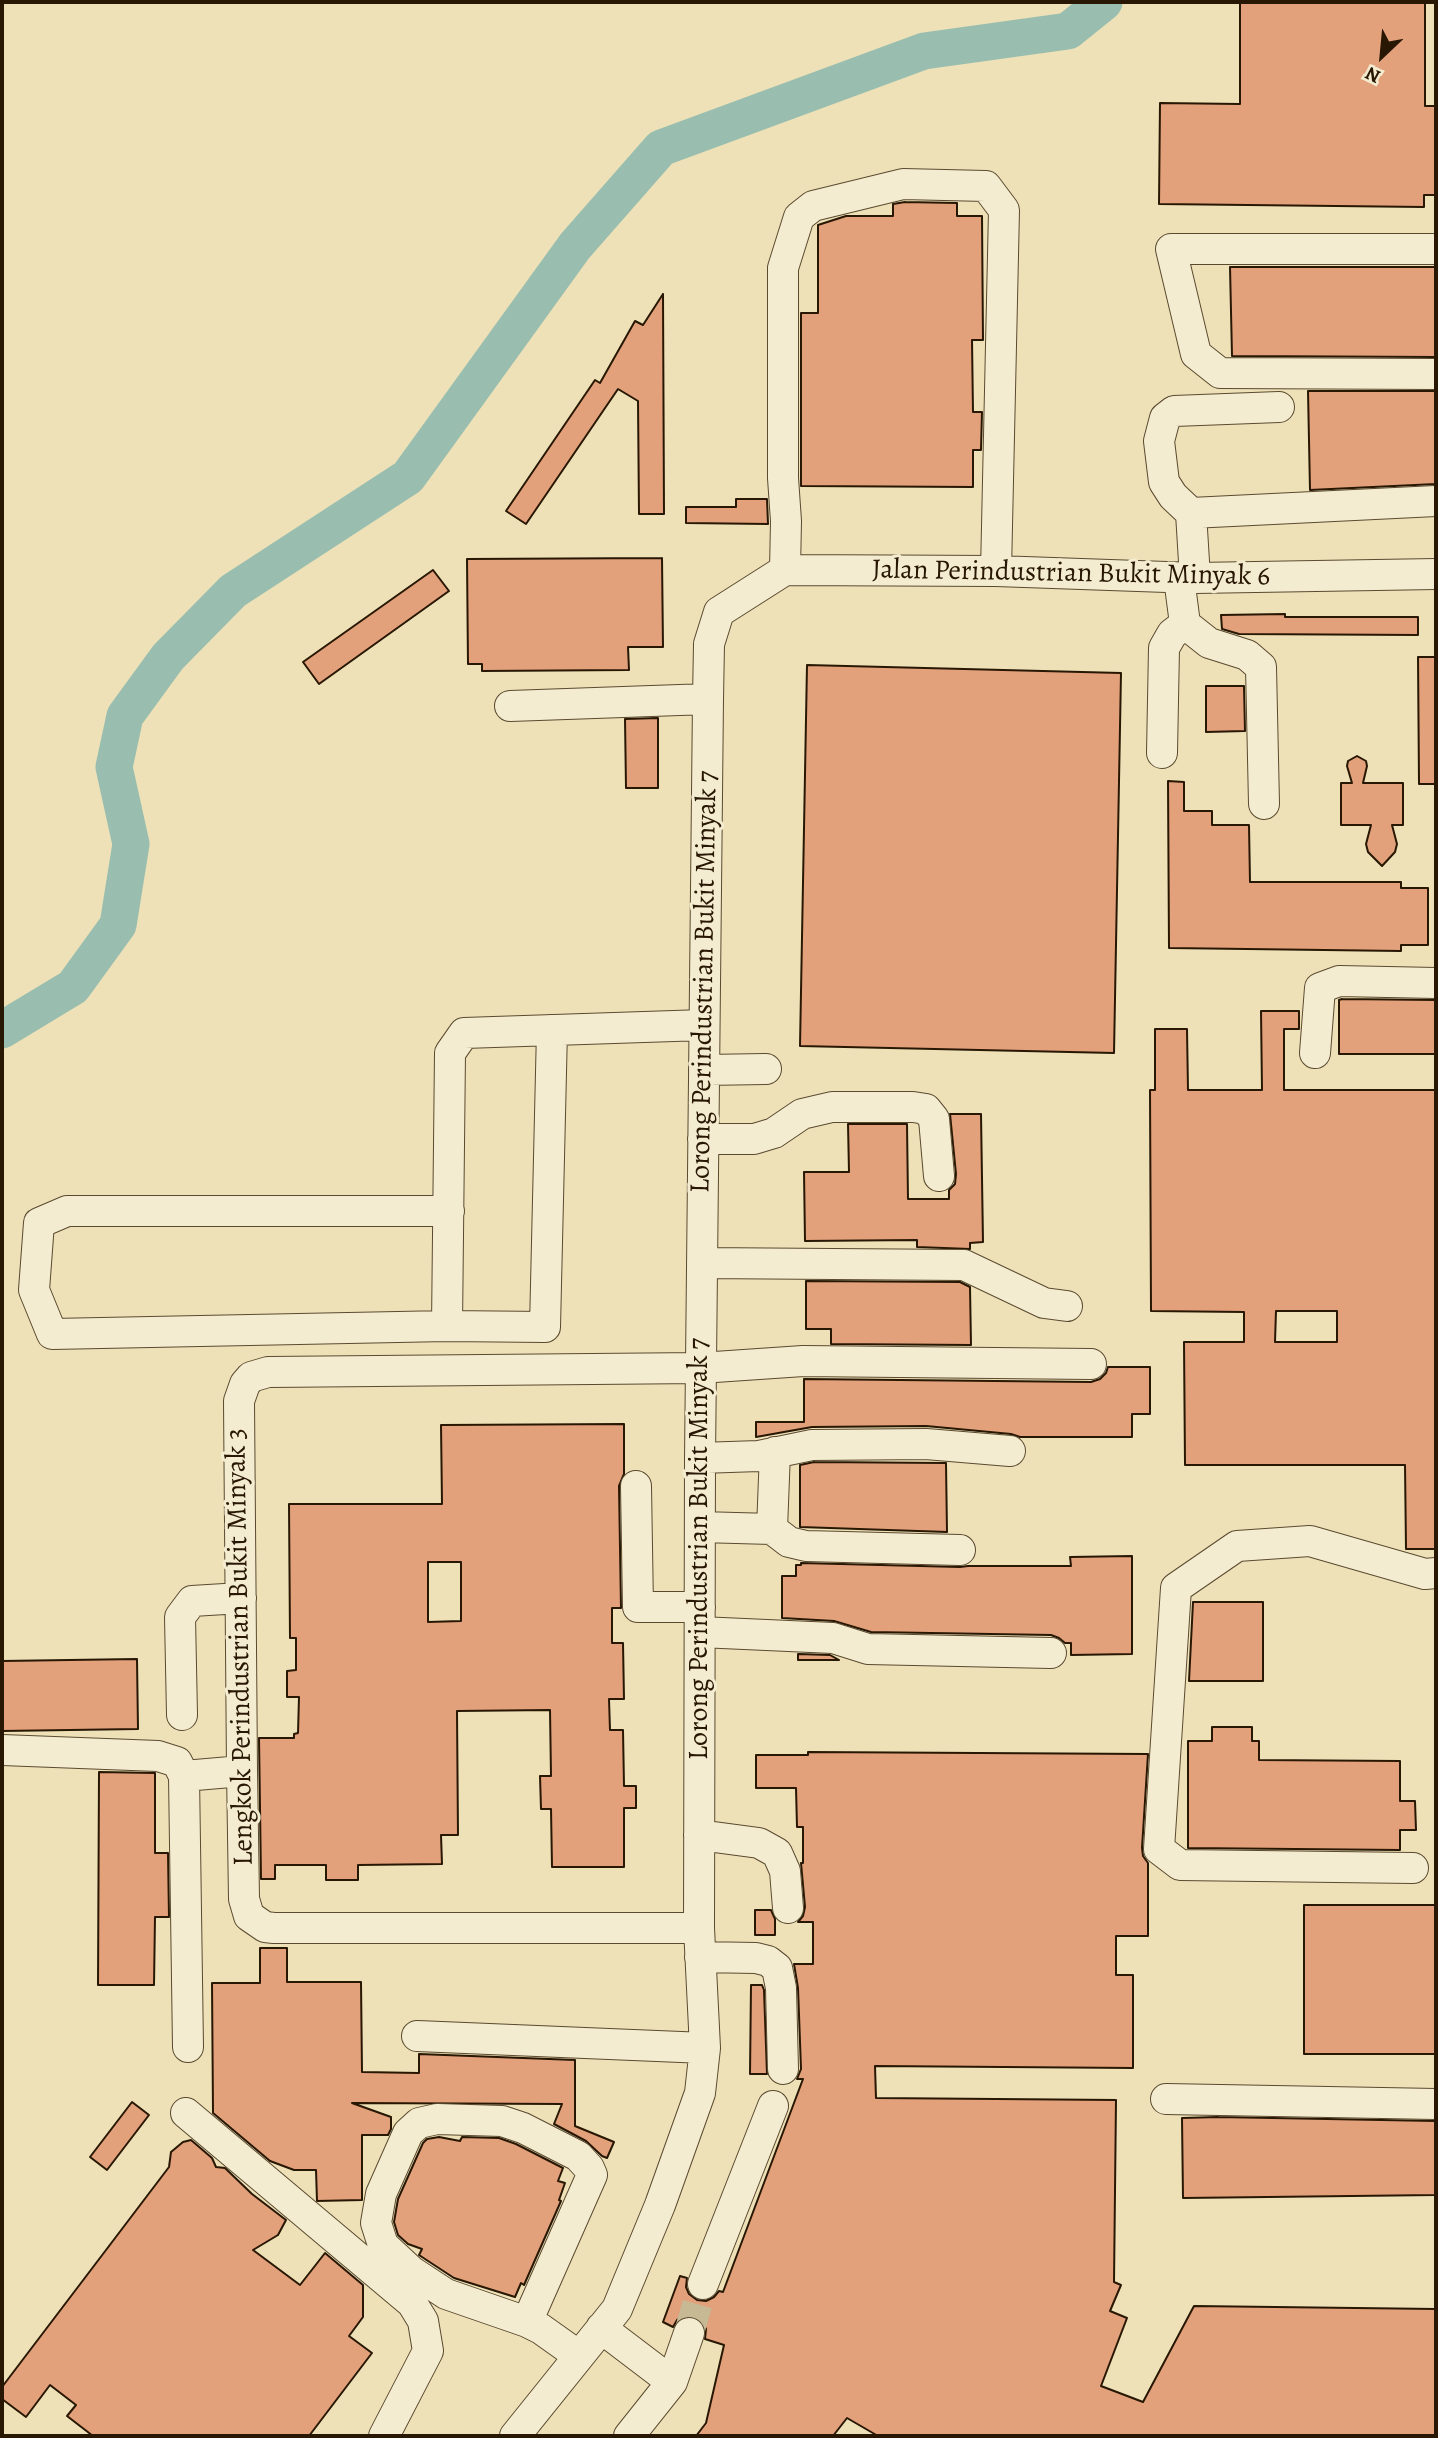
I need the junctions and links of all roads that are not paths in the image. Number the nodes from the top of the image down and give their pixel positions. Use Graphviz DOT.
graph roads {
  1 [pos="1436,249"];
  2 [pos="1436,374"];
  3 [pos="1279,407"];
  4 [pos="1436,501"];
  5 [pos="1191,513"];
  6 [pos="785,570"];
  7 [pos="996,571"];
  8 [pos="1436,574"];
  9 [pos="1187,578"];
  10 [pos="1185,624"];
  11 [pos="708,699"];
  12 [pos="510,706"];
  13 [pos="1162,753"];
  14 [pos="1264,804"];
  15 [pos="1436,983"];
  16 [pos="705,1026"];
  17 [pos="552,1030"];
  18 [pos="1315,1054"];
  19 [pos="766,1069"];
  20 [pos="704,1070"];
  21 [pos="703,1139"];
  22 [pos="939,1176"];
  23 [pos="449,1211"];
  24 [pos="702,1263"];
  25 [pos="1067,1306"];
  26 [pos="447,1326"];
  27 [pos="1091,1364"];
  28 [pos="700,1367"];
  29 [pos="1010,1451"];
  30 [pos="775,1452"];
  31 [pos="700,1458"];
  32 [pos="636,1486"];
  33 [pos="700,1527"];
  34 [pos="772,1529"];
  35 [pos="960,1550"];
  36 [pos="1436,1573"];
  37 [pos="241,1598"];
  38 [pos="700,1620"];
  39 [pos="1051,1653"];
  40 [pos="182,1715"];
  41 [pos="2,1750"];
  42 [pos="242,1771"];
  43 [pos="184,1776"];
  44 [pos="699,1835"];
  45 [pos="1413,1868"];
  46 [pos="788,1908"];
  47 [pos="699,1943"];
  48 [pos="418,2036"];
  49 [pos="188,2047"];
  50 [pos="705,2048"];
  51 [pos="783,2069"];
  52 [pos="1166,2099"];
  53 [pos="1436,2104"];
  54 [pos="773,2106"];
  55 [pos="186,2113"];
  56 [pos="703,2284"];
  57 [pos="527,2322"];
  58 [pos="601,2328"];
  59 [pos="689,2333"];
  60 [pos="579,2357"];
  61 [pos="672,2382"];
  62 [pos="384,2436"];
  63 [pos="515,2436"];
  64 [pos="629,2436"];
  1 -- 2 [label="street"];
  3 -- 5 [label="street"];
  4 -- 5 [label="street"];
  5 -- 9 [label="street"];
  6 -- 7 [label="street, Jalan Perindustrian Bukit Minyak 6"];
  6 -- 7 [label="street"];
  6 -- 11 [label="street, Lorong Perindustrian Bukit Minyak 7"];
  7 -- 9 [label="street, Jalan Perindustrian Bukit Minyak 6"];
  8 -- 9 [label="street, Jalan Perindustrian Bukit Minyak 6"];
  9 -- 10 [label="street"];
  10 -- 13 [label="street"];
  10 -- 14 [label="street"];
  11 -- 12 [label="street"];
  11 -- 16 [label="street, Lorong Perindustrian Bukit Minyak 7"];
  15 -- 18 [label="street"];
  16 -- 17 [label="street"];
  16 -- 20 [label="street, Lorong Perindustrian Bukit Minyak 7"];
  17 -- 23 [label="street"];
  17 -- 26 [label="street"];
  19 -- 20 [label="street"];
  20 -- 21 [label="street, Lorong Perindustrian Bukit Minyak 7"];
  21 -- 22 [label="street"];
  21 -- 24 [label="street, Lorong Perindustrian Bukit Minyak 7"];
  23 -- 26 [label="street"];
  23 -- 26 [label="street"];
  24 -- 25 [label="street"];
  24 -- 28 [label="street, Lorong Perindustrian Bukit Minyak 7"];
  27 -- 28 [label="street"];
  28 -- 31 [label="street, Lorong Perindustrian Bukit Minyak 7"];
  28 -- 37 [label="street, Lengkok Perindustrian Bukit Minyak 3"];
  29 -- 30 [label="street"];
  30 -- 31 [label="street"];
  30 -- 34 [label="street"];
  31 -- 33 [label="street, Lorong Perindustrian Bukit Minyak 7"];
  32 -- 38 [label="street"];
  33 -- 34 [label="street"];
  33 -- 38 [label="street, Lorong Perindustrian Bukit Minyak 7"];
  34 -- 35 [label="street"];
  36 -- 45 [label="street"];
  37 -- 40 [label="street"];
  37 -- 42 [label="street, Lengkok Perindustrian Bukit Minyak 3"];
  38 -- 39 [label="street"];
  38 -- 44 [label="street, Lorong Perindustrian Bukit Minyak 7"];
  41 -- 43 [label="street"];
  42 -- 43 [label="street"];
  42 -- 47 [label="street, Lengkok Perindustrian Bukit Minyak 3"];
  43 -- 49 [label="street"];
  44 -- 46 [label="street"];
  44 -- 47 [label="street, Lorong Perindustrian Bukit Minyak 7"];
  47 -- 50 [label="street, Lorong Perindustrian Bukit Minyak 7"];
  47 -- 51 [label="street, Lengkok Perindustrian Bukit Minyak 3"];
  48 -- 50 [label="street"];
  50 -- 58 [label="street, Lorong Perindustrian Bukit Minyak 7"];
  52 -- 53 [label="street"];
  54 -- 56 [label="street"];
  55 -- 62 [label="street"];
  57 -- 57 [label="street"];
  57 -- 60 [label="street"];
  58 -- 60 [label="street, Lorong Perindustrian Bukit Minyak 7"];
  58 -- 61 [label="street"];
  59 -- 61 [label="street"];
  60 -- 63 [label="street, Lorong Perindustrian Bukit Minyak 7"];
  61 -- 64 [label="street"];
}
